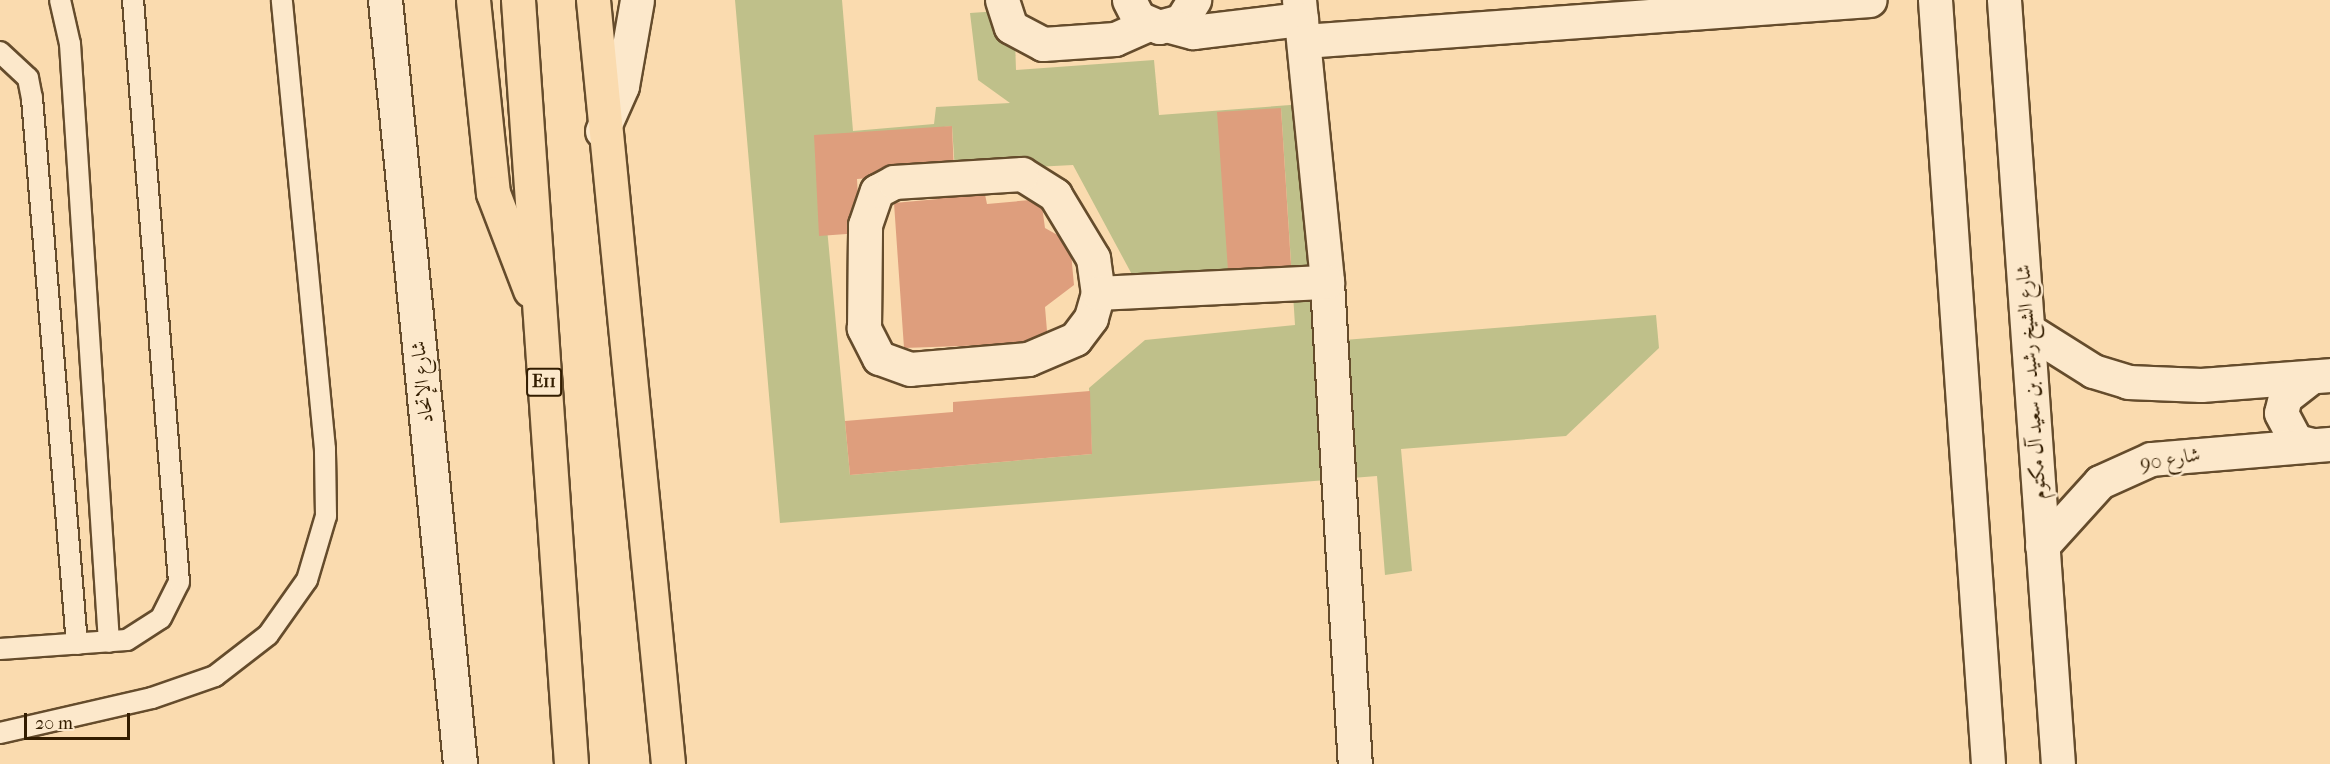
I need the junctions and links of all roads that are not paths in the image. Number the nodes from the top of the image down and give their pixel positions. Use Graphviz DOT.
graph roads {
  1 [pos="60,0"];
  2 [pos="133,0"];
  3 [pos="282,0"];
  4 [pos="385,0"];
  5 [pos="473,0"];
  6 [pos="518,0"];
  7 [pos="593,0"];
  8 [pos="637,0"];
  9 [pos="1002,0"];
  10 [pos="1194,0"];
  11 [pos="1870,0"];
  12 [pos="1935,0"];
  13 [pos="2004,0"];
  14 [pos="1149,17"];
  15 [pos="1301,20"];
  16 [pos="0,52"];
  17 [pos="602,131"];
  18 [pos="1327,282"];
  19 [pos="1098,293"];
  20 [pos="539,306"];
  21 [pos="2028,330"];
  22 [pos="2320,376"];
  23 [pos="2321,445"];
  24 [pos="2042,546"];
  25 [pos="110,642"];
  26 [pos="77,644"];
  27 [pos="0,649"];
  28 [pos="0,733"];
  29 [pos="460,764"];
  30 [pos="571,764"];
  31 [pos="668,764"];
  32 [pos="1355,764"];
  33 [pos="1988,764"];
  34 [pos="2058,764"];
  1 -- 25 [label="lane"];
  2 -- 25 [label="lane"];
  3 -- 28 [label="lane"];
  4 -- 29 [label="street, شارع الإتحاد"];
  5 -- 20 [label="highway"];
  6 -- 20 [label="highway, E11"];
  7 -- 17 [label="highway"];
  8 -- 17 [label="street"];
  9 -- 14 [label="street"];
  10 -- 14 [label="street"];
  11 -- 15 [label="street"];
  12 -- 33 [label="street"];
  13 -- 21 [label="street, شارع الشيخ رشيد بن سعيد آل مكتوم"];
  14 -- 15 [label="street"];
  15 -- 18 [label="street"];
  16 -- 26 [label="lane"];
  17 -- 31 [label="highway"];
  18 -- 19 [label="street"];
  18 -- 32 [label="street"];
  19 -- 19 [label="street"];
  20 -- 30 [label="highway, E11"];
  21 -- 22 [label="street"];
  21 -- 24 [label="street, شارع الشيخ رشيد بن سعيد آل مكتوم"];
  22 -- 23 [label="street"];
  23 -- 24 [label="street, شارع 90"];
  24 -- 34 [label="street, شارع الشيخ رشيد بن سعيد آل مكتوم"];
  25 -- 26 [label="lane"];
  26 -- 27 [label="lane"];
}
